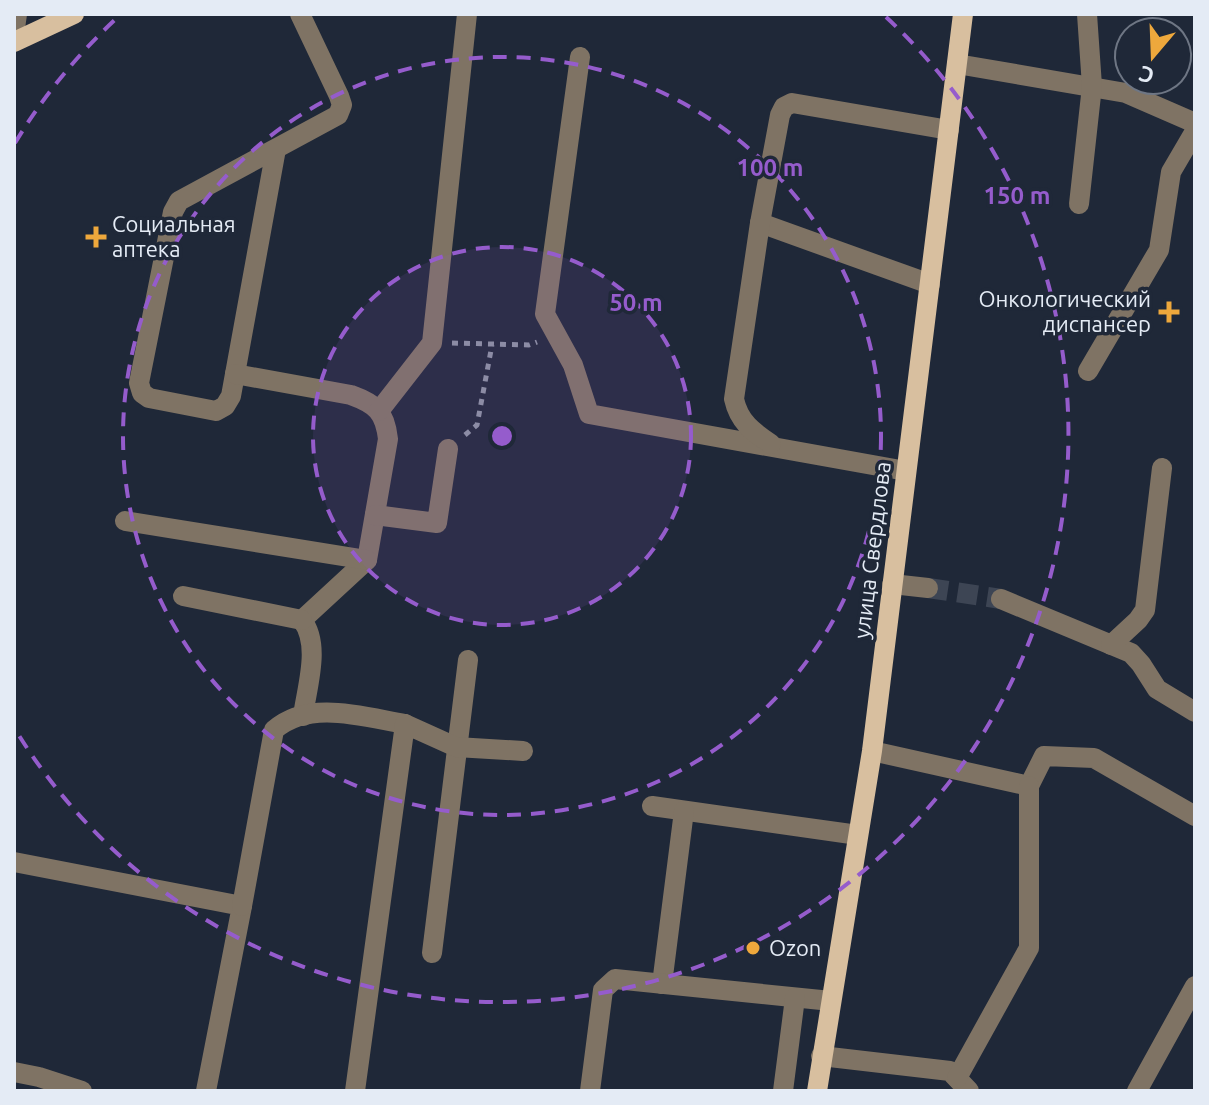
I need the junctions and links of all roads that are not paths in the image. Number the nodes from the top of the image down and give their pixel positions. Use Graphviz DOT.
graph roads {
  1 [pos="17,14"];
  2 [pos="74,14"];
  3 [pos="300,14"];
  4 [pos="467,14"];
  5 [pos="963,14"];
  6 [pos="1087,14"];
  7 [pos="14,35"];
  8 [pos="14,42"];
  9 [pos="580,57"];
  10 [pos="957,64"];
  11 [pos="1092,86"];
  12 [pos="1195,123"];
  13 [pos="949,130"];
  14 [pos="1195,131"];
  15 [pos="276,149"];
  16 [pos="1079,204"];
  17 [pos="760,223"];
  18 [pos="930,284"];
  19 [pos="1088,371"];
  20 [pos="235,374"];
  21 [pos="379,411"];
  22 [pos="778,448"];
  23 [pos="448,449"];
  24 [pos="1162,468"];
  25 [pos="906,471"];
  26 [pos="375,515"];
  27 [pos="125,521"];
  28 [pos="367,560"];
  29 [pos="892,584"];
  30 [pos="928,588"];
  31 [pos="183,596"];
  32 [pos="1001,599"];
  33 [pos="302,620"];
  34 [pos="1111,645"];
  35 [pos="468,660"];
  36 [pos="1195,712"];
  37 [pos="303,716"];
  38 [pos="405,724"];
  39 [pos="456,747"];
  40 [pos="523,751"];
  41 [pos="872,751"];
  42 [pos="1029,786"];
  43 [pos="652,806"];
  44 [pos="684,811"];
  45 [pos="1195,816"];
  46 [pos="858,835"];
  47 [pos="14,862"];
  48 [pos="242,906"];
  49 [pos="432,953"];
  50 [pos="662,984"];
  51 [pos="1195,986"];
  52 [pos="795,998"];
  53 [pos="831,1001"];
  54 [pos="821,1056"];
  55 [pos="14,1072"];
  56 [pos="37,1084"];
  57 [pos="963,1084"];
  58 [pos="82,1091"];
  59 [pos="206,1091"];
  60 [pos="355,1091"];
  61 [pos="590,1091"];
  62 [pos="783,1091"];
  63 [pos="817,1091"];
  64 [pos="1137,1091"];
  1 -- 7 [label="street"];
  2 -- 8 [label="main road"];
  3 -- 15 [label="street"];
  4 -- 21 [label="street"];
  5 -- 10 [label="main road, улица Свердлова"];
  6 -- 11 [label="street"];
  9 -- 22 [label="street"];
  10 -- 11 [label="street"];
  10 -- 13 [label="main road, улица Свердлова"];
  11 -- 12 [label="street"];
  11 -- 16 [label="street"];
  13 -- 17 [label="street"];
  13 -- 18 [label="main road, улица Свердлова"];
  14 -- 19 [label="street"];
  15 -- 20 [label="street"];
  15 -- 20 [label="street"];
  17 -- 18 [label="street"];
  17 -- 22 [label="street"];
  18 -- 25 [label="main road, улица Свердлова"];
  20 -- 21 [label="street"];
  21 -- 26 [label="street"];
  22 -- 25 [label="street"];
  23 -- 26 [label="street"];
  24 -- 34 [label="street"];
  25 -- 29 [label="main road, улица Свердлова"];
  26 -- 28 [label="street"];
  27 -- 28 [label="street"];
  28 -- 33 [label="street"];
  29 -- 30 [label="street"];
  29 -- 41 [label="main road, улица Свердлова"];
  31 -- 33 [label="street"];
  32 -- 34 [label="street"];
  33 -- 37 [label="street"];
  34 -- 36 [label="street"];
  35 -- 39 [label="street"];
  37 -- 38 [label="street"];
  37 -- 48 [label="street"];
  38 -- 39 [label="street"];
  38 -- 60 [label="street"];
  39 -- 40 [label="street"];
  39 -- 49 [label="street"];
  41 -- 42 [label="street"];
  41 -- 46 [label="main road, улица Свердлова"];
  42 -- 45 [label="street"];
  42 -- 57 [label="street"];
  43 -- 44 [label="street"];
  44 -- 46 [label="street"];
  44 -- 50 [label="street"];
  46 -- 53 [label="main road, улица Свердлова"];
  47 -- 48 [label="street"];
  48 -- 59 [label="street"];
  50 -- 52 [label="street"];
  50 -- 61 [label="street"];
  51 -- 64 [label="street"];
  52 -- 53 [label="street"];
  52 -- 62 [label="street"];
  53 -- 54 [label="main road, улица Свердлова"];
  54 -- 57 [label="street"];
  54 -- 63 [label="main road, улица Свердлова"];
  55 -- 56 [label="street"];
  56 -- 58 [label="street"];
}
